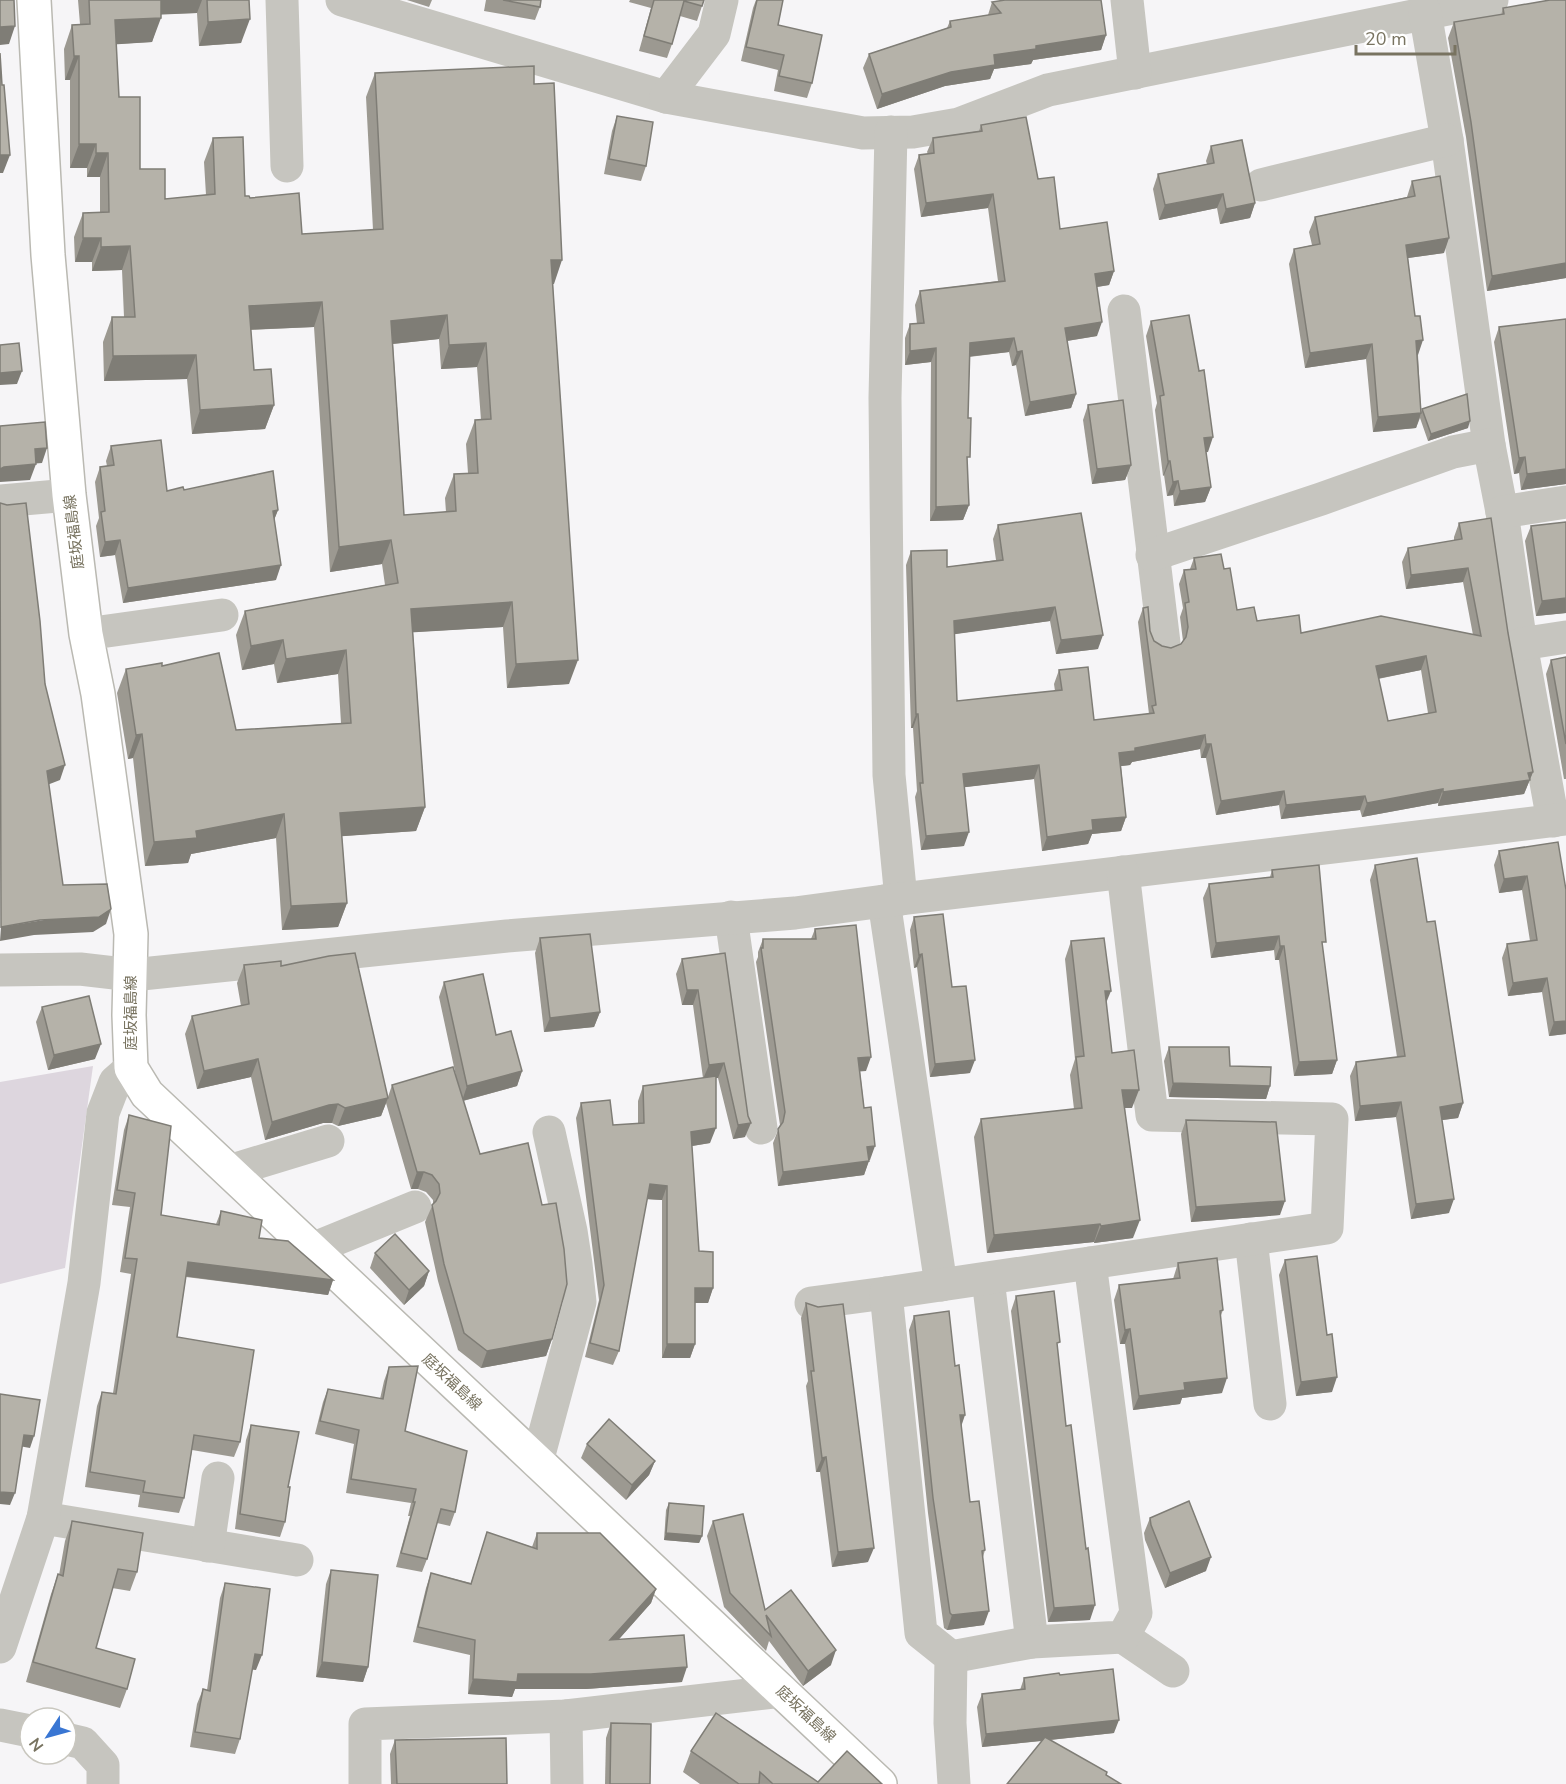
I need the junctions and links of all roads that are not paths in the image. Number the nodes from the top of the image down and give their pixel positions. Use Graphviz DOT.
graph roads {
  1 [pos="34,0"];
  2 [pos="282,0"];
  3 [pos="722,0"];
  4 [pos="1126,0"];
  5 [pos="1492,0"];
  6 [pos="352,1"];
  7 [pos="1425,12"];
  8 [pos="1135,73"];
  9 [pos="666,97"];
  10 [pos="891,132"];
  11 [pos="1448,140"];
  12 [pos="287,166"];
  13 [pos="1261,185"];
  14 [pos="1124,311"];
  15 [pos="1489,445"];
  16 [pos="69,495"];
  17 [pos="0,501"];
  18 [pos="1566,502"];
  19 [pos="1502,512"];
  20 [pos="1152,555"];
  21 [pos="222,615"];
  22 [pos="86,634"];
  23 [pos="1566,637"];
  24 [pos="1164,644"];
  25 [pos="1521,644"];
  26 [pos="1560,820"];
  27 [pos="1123,872"];
  28 [pos="892,900"];
  29 [pos="731,917"];
  30 [pos="0,970"];
  31 [pos="132,975"];
  32 [pos="131,1068"];
  33 [pos="760,1128"];
  34 [pos="549,1132"];
  35 [pos="328,1141"];
  36 [pos="229,1171"];
  37 [pos="414,1207"];
  38 [pos="1251,1239"];
  39 [pos="312,1249"];
  40 [pos="1090,1263"];
  41 [pos="988,1279"];
  42 [pos="941,1285"];
  43 [pos="886,1293"];
  44 [pos="811,1303"];
  45 [pos="1270,1404"];
  46 [pos="567,1440"];
  47 [pos="545,1469"];
  48 [pos="218,1478"];
  49 [pos="43,1518"];
  50 [pos="208,1546"];
  51 [pos="297,1560"];
  52 [pos="1123,1637"];
  53 [pos="1,1640"];
  54 [pos="1032,1642"];
  55 [pos="951,1657"];
  56 [pos="1173,1671"];
  57 [pos="782,1691"];
  58 [pos="566,1716"];
  59 [pos="0,1725"];
  60 [pos="18,1729"];
  61 [pos="78,1742"];
  62 [pos="103,1784"];
  63 [pos="364,1784"];
  64 [pos="567,1784"];
  65 [pos="880,1784"];
  66 [pos="954,1784"];
  1 -- 16 [label="main road, 庭坂福島線"];
  2 -- 12 [label="street"];
  3 -- 9 [label="street"];
  4 -- 8 [label="street"];
  5 -- 7 [label="street"];
  6 -- 9 [label="street"];
  7 -- 8 [label="street"];
  7 -- 11 [label="street"];
  8 -- 10 [label="street"];
  9 -- 10 [label="street"];
  10 -- 28 [label="street"];
  11 -- 13 [label="street"];
  11 -- 15 [label="street"];
  14 -- 20 [label="street"];
  15 -- 19 [label="street"];
  15 -- 20 [label="street"];
  16 -- 17 [label="street"];
  16 -- 22 [label="main road, 庭坂福島線"];
  18 -- 19 [label="street"];
  19 -- 25 [label="street"];
  20 -- 24 [label="street"];
  21 -- 22 [label="street"];
  22 -- 31 [label="main road, 庭坂福島線"];
  23 -- 25 [label="street"];
  25 -- 26 [label="street"];
  26 -- 27 [label="street"];
  27 -- 28 [label="street"];
  27 -- 38 [label="street"];
  28 -- 29 [label="street"];
  28 -- 42 [label="street"];
  29 -- 31 [label="street"];
  29 -- 33 [label="street"];
  30 -- 31 [label="street"];
  31 -- 32 [label="main road, 庭坂福島線"];
  32 -- 36 [label="main road, 庭坂福島線"];
  32 -- 49 [label="street"];
  34 -- 47 [label="street"];
  35 -- 36 [label="street"];
  36 -- 39 [label="main road, 庭坂福島線"];
  37 -- 39 [label="street"];
  38 -- 40 [label="street"];
  38 -- 45 [label="street"];
  39 -- 47 [label="main road, 庭坂福島線"];
  40 -- 41 [label="street"];
  40 -- 52 [label="street"];
  41 -- 42 [label="street"];
  41 -- 54 [label="street"];
  42 -- 43 [label="street"];
  43 -- 44 [label="street"];
  43 -- 55 [label="street"];
  46 -- 47 [label="street"];
  47 -- 57 [label="main road, 庭坂福島線"];
  48 -- 50 [label="street"];
  49 -- 50 [label="street"];
  49 -- 53 [label="street"];
  50 -- 51 [label="street"];
  52 -- 54 [label="street"];
  52 -- 56 [label="street"];
  54 -- 55 [label="street"];
  55 -- 66 [label="street"];
  57 -- 58 [label="street"];
  57 -- 65 [label="main road, 庭坂福島線"];
  58 -- 63 [label="street"];
  58 -- 64 [label="street"];
  59 -- 60 [label="street"];
  61 -- 62 [label="street"];
}
